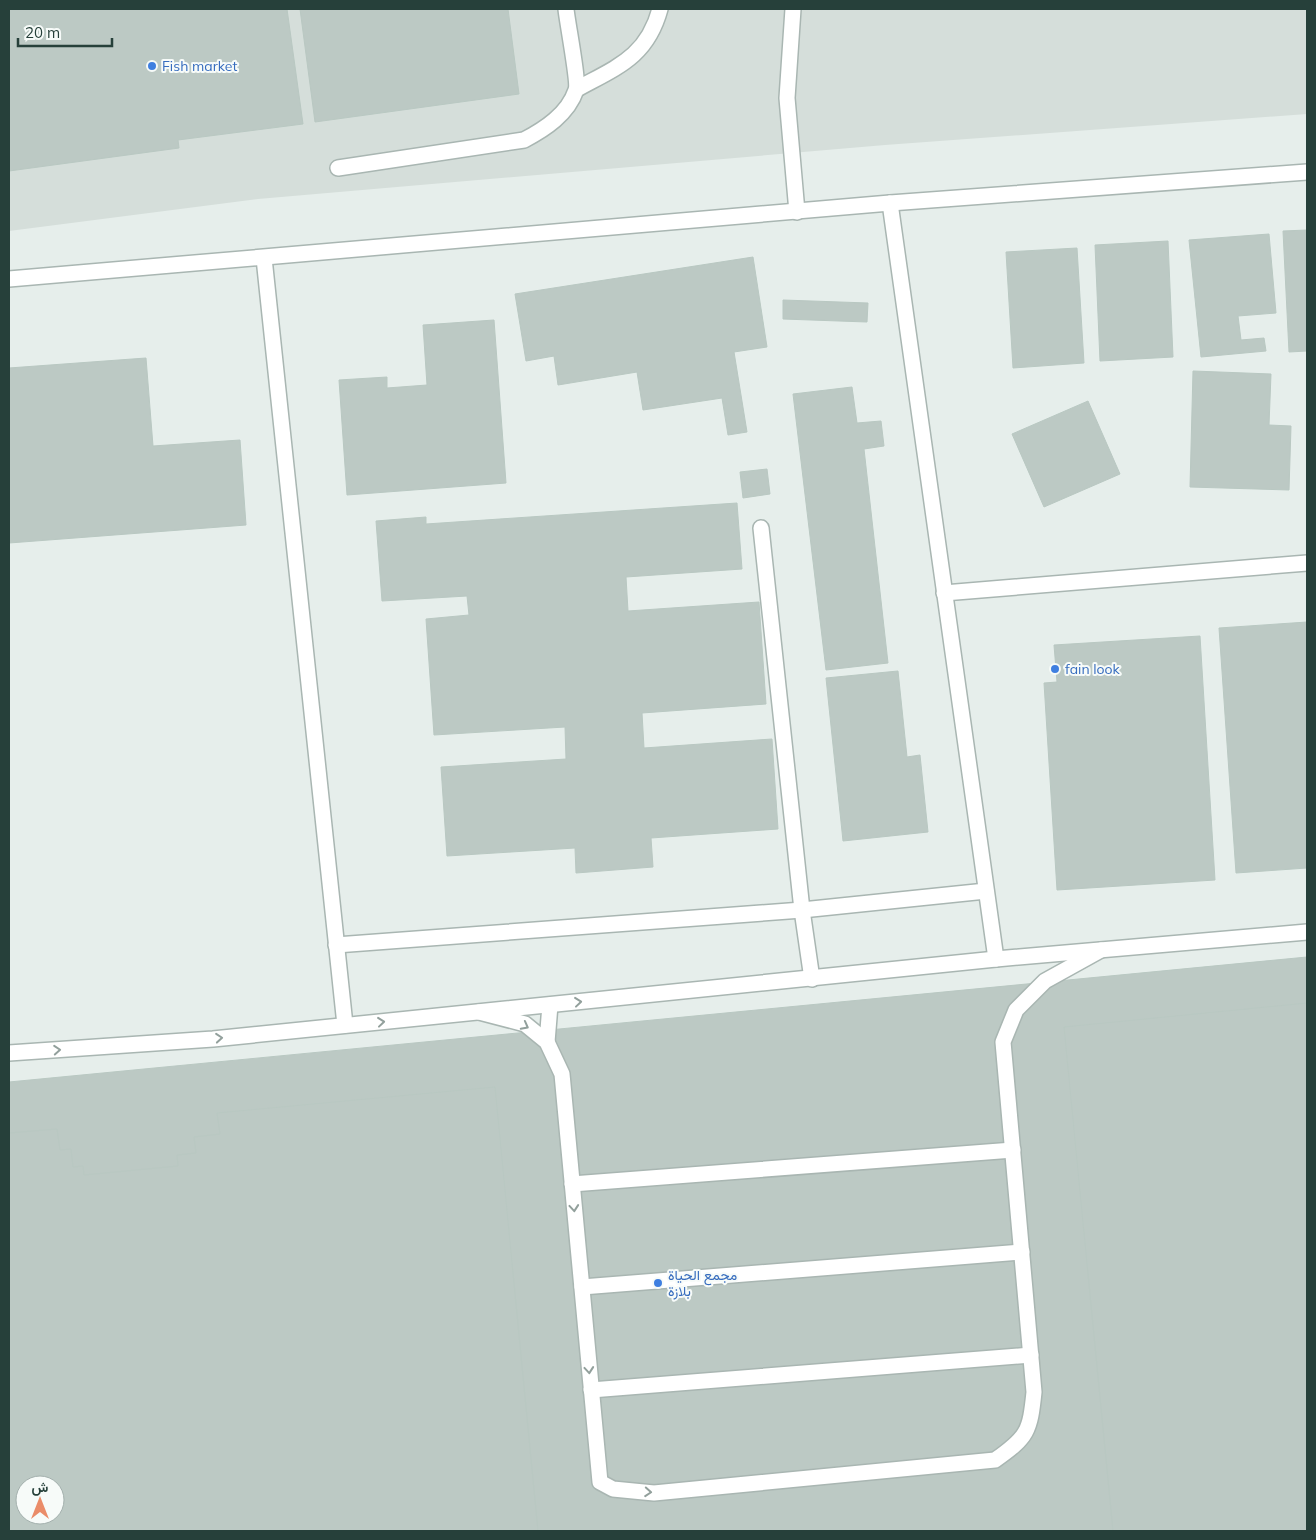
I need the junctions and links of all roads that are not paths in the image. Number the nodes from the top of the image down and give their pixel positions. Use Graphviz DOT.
graph roads {
  1 [pos="566,9"];
  2 [pos="660,9"];
  3 [pos="793,9"];
  4 [pos="577,88"];
  5 [pos="338,168"];
  6 [pos="1307,172"];
  7 [pos="890,203"];
  8 [pos="797,212"];
  9 [pos="264,258"];
  10 [pos="9,279"];
  11 [pos="761,528"];
  12 [pos="1307,563"];
  13 [pos="944,593"];
  14 [pos="986,891"];
  15 [pos="802,910"];
  16 [pos="1307,932"];
  17 [pos="336,945"];
  18 [pos="1101,950"];
  19 [pos="1035,956"];
  20 [pos="996,959"];
  21 [pos="812,978"];
  22 [pos="1045,981"];
  23 [pos="550,1005"];
  24 [pos="479,1012"];
  25 [pos="345,1026"];
  26 [pos="547,1042"];
  27 [pos="9,1053"];
  28 [pos="1012,1150"];
  29 [pos="572,1184"];
  30 [pos="1022,1252"];
  31 [pos="582,1287"];
  32 [pos="1031,1355"];
  33 [pos="591,1390"];
  1 -- 4 [label="street"];
  2 -- 4 [label="street"];
  3 -- 8 [label="street"];
  4 -- 5 [label="street"];
  6 -- 7 [label="street"];
  7 -- 8 [label="street"];
  7 -- 13 [label="street"];
  8 -- 9 [label="street"];
  9 -- 10 [label="street"];
  9 -- 17 [label="street"];
  11 -- 15 [label="street"];
  12 -- 13 [label="street"];
  13 -- 14 [label="street"];
  14 -- 15 [label="street"];
  14 -- 20 [label="street"];
  15 -- 17 [label="street"];
  15 -- 21 [label="street"];
  16 -- 18 [label="street"];
  17 -- 25 [label="street"];
  18 -- 19 [label="street"];
  18 -- 22 [label="street"];
  19 -- 20 [label="street"];
  19 -- 22 [label="street"];
  20 -- 21 [label="street"];
  23 -- 21 [label="street, one-way"];
  22 -- 28 [label="street"];
  23 -- 24 [label="street"];
  23 -- 26 [label="street"];
  25 -- 24 [label="street, one-way"];
  24 -- 26 [label="street, one-way"];
  27 -- 25 [label="street, one-way"];
  26 -- 29 [label="street"];
  28 -- 29 [label="street"];
  28 -- 30 [label="street"];
  29 -- 31 [label="street, one-way"];
  30 -- 31 [label="street"];
  30 -- 32 [label="street"];
  31 -- 33 [label="street, one-way"];
  32 -- 33 [label="street"];
  33 -- 32 [label="street, one-way"];
}
